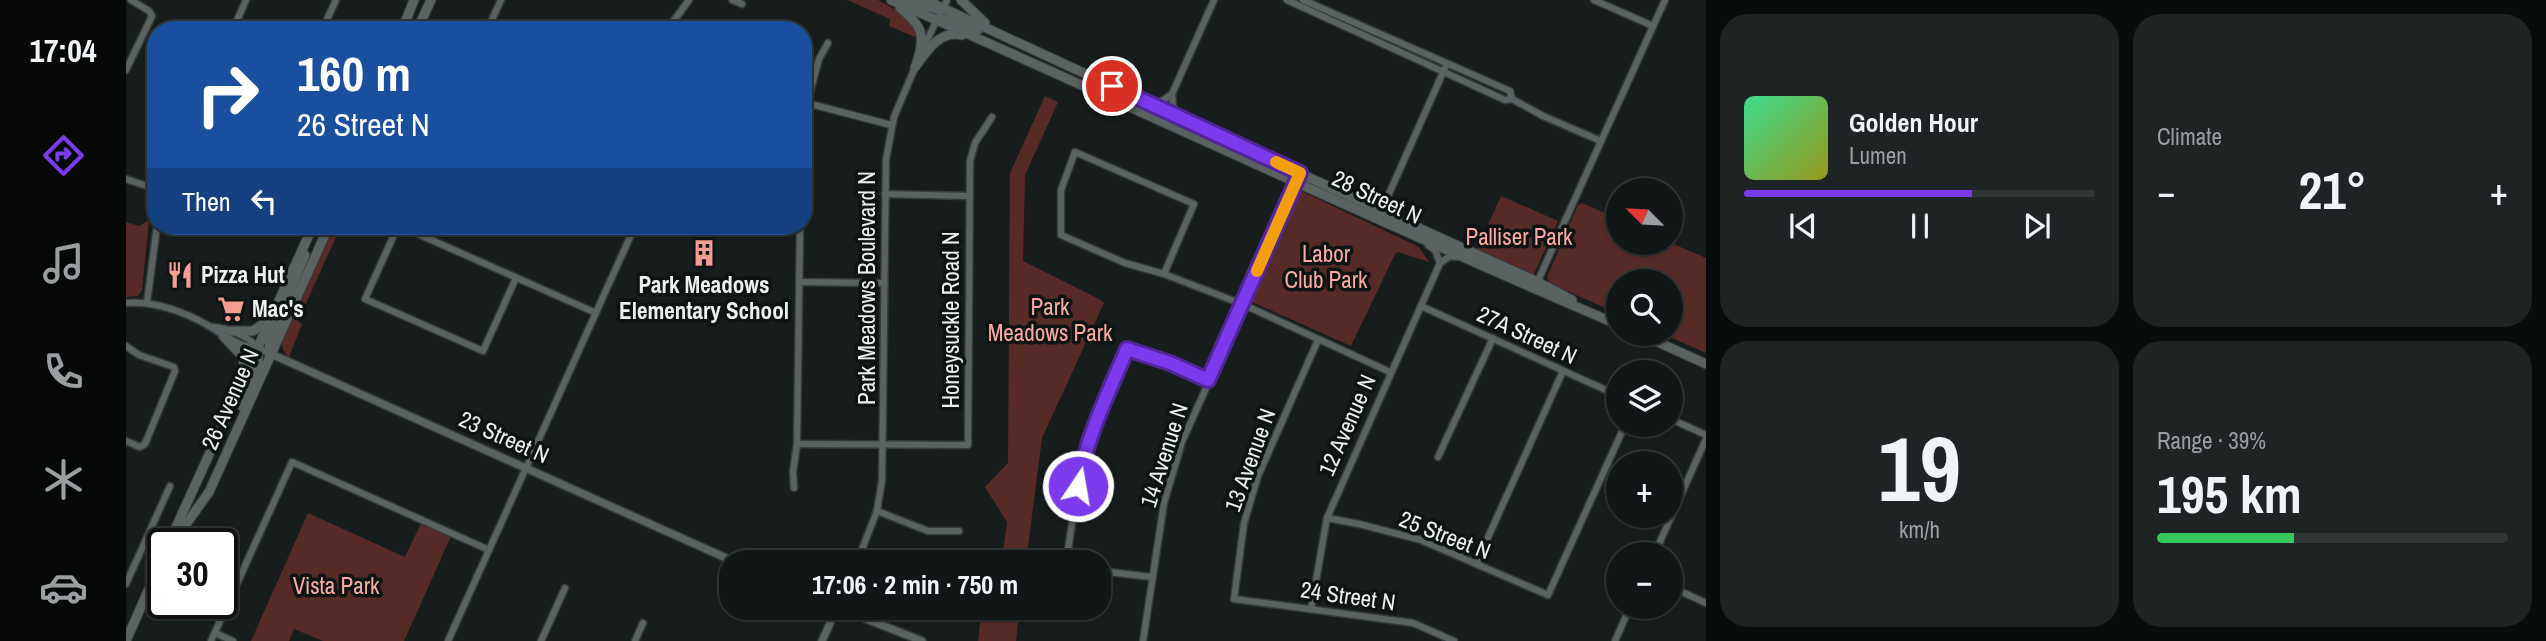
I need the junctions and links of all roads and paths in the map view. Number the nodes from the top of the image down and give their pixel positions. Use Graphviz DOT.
graph roads {
  1 [pos="131,0"];
  2 [pos="246,0"];
  3 [pos="336,0"];
  4 [pos="414,0"];
  5 [pos="431,0"];
  6 [pos="500,0"];
  7 [pos="689,0"];
  8 [pos="732,0"];
  9 [pos="891,0"];
  10 [pos="907,0"];
  11 [pos="925,0"];
  12 [pos="961,0"];
  13 [pos="1214,0"];
  14 [pos="1287,0"];
  15 [pos="1594,0"];
  16 [pos="1665,0"];
  17 [pos="1307,1"];
  18 [pos="742,4"];
  19 [pos="945,4"];
  20 [pos="1305,10"];
  21 [pos="936,20"];
  22 [pos="150,21"];
  23 [pos="237,21"];
  24 [pos="326,21"];
  25 [pos="405,21"];
  26 [pos="421,21"];
  27 [pos="491,21"];
  28 [pos="674,21"];
  29 [pos="1653,26"];
  30 [pos="147,27"];
  31 [pos="998,32"];
  32 [pos="982,41"];
  33 [pos="828,43"];
  34 [pos="1049,55"];
  35 [pos="1448,64"];
  36 [pos="915,67"];
  37 [pos="126,71"];
  38 [pos="1444,72"];
  39 [pos="812,79"];
  40 [pos="1172,94"];
  41 [pos="1512,99"];
  42 [pos="812,105"];
  43 [pos="1154,107"];
  44 [pos="992,117"];
  45 [pos="1174,117"];
  46 [pos="891,125"];
  47 [pos="1601,141"];
  48 [pos="1299,177"];
  49 [pos="126,179"];
  50 [pos="147,186"];
  51 [pos="885,194"];
  52 [pos="969,196"];
  53 [pos="1388,197"];
  54 [pos="1370,206"];
  55 [pos="1392,216"];
  56 [pos="156,235"];
  57 [pos="325,235"];
  58 [pos="395,235"];
  59 [pos="419,235"];
  60 [pos="631,235"];
  61 [pos="800,235"];
  62 [pos="309,236"];
  63 [pos="1421,239"];
  64 [pos="1465,258"];
  65 [pos="1440,263"];
  66 [pos="1164,274"];
  67 [pos="516,278"];
  68 [pos="800,282"];
  69 [pos="884,283"];
  70 [pos="1536,286"];
  71 [pos="126,303"];
  72 [pos="148,303"];
  73 [pos="1242,304"];
  74 [pos="1421,306"];
  75 [pos="596,313"];
  76 [pos="271,318"];
  77 [pos="1606,318"];
  78 [pos="227,334"];
  79 [pos="1493,338"];
  80 [pos="1318,340"];
  81 [pos="126,346"];
  82 [pos="1666,346"];
  83 [pos="258,348"];
  84 [pos="271,354"];
  85 [pos="1706,364"];
  86 [pos="1563,371"];
  87 [pos="1390,372"];
  88 [pos="244,376"];
  89 [pos="1208,380"];
  90 [pos="1606,390"];
  91 [pos="1683,425"];
  92 [pos="1620,437"];
  93 [pos="1706,437"];
  94 [pos="126,441"];
  95 [pos="884,443"];
  96 [pos="797,444"];
  97 [pos="229,447"];
  98 [pos="1438,457"];
  99 [pos="527,468"];
  100 [pos="170,486"];
  101 [pos="794,488"];
  102 [pos="877,511"];
  103 [pos="1327,518"];
  104 [pos="177,528"];
  105 [pos="182,528"];
  106 [pos="960,531"];
  107 [pos="1660,542"];
  108 [pos="489,550"];
  109 [pos="862,550"];
  110 [pos="1068,550"];
  111 [pos="719,555"];
  112 [pos="1476,564"];
  113 [pos="1111,572"];
  114 [pos="1152,577"];
  115 [pos="126,584"];
  116 [pos="565,588"];
  117 [pos="1683,592"];
  118 [pos="147,593"];
  119 [pos="1234,599"];
  120 [pos="1706,603"];
  121 [pos="1311,609"];
  122 [pos="1625,619"];
  123 [pos="831,620"];
  124 [pos="870,620"];
  125 [pos="643,623"];
  126 [pos="215,633"];
  127 [pos="126,641"];
  128 [pos="211,641"];
  129 [pos="233,641"];
  130 [pos="448,641"];
  131 [pos="541,641"];
  132 [pos="635,641"];
  133 [pos="822,641"];
  134 [pos="922,641"];
  135 [pos="1143,641"];
  136 [pos="1454,641"];
  137 [pos="1615,641"];
  1 -- 22 [label="street"];
  2 -- 23 [label="street"];
  3 -- 24 [label="street"];
  4 -- 25 [label="main road"];
  5 -- 26 [label="main road"];
  6 -- 27 [label="street"];
  7 -- 28 [label="street"];
  8 -- 18 [label="street"];
  9 -- 21 [label="main road, 28 Street N"];
  9 -- 36 [label="main road"];
  10 -- 19 [label="main road"];
  11 -- 19 [label="main road, 28 Street N"];
  12 -- 31 [label="main road"];
  13 -- 40 [label="street"];
  14 -- 20 [label="street"];
  15 -- 29 [label="street"];
  16 -- 29 [label="street"];
  17 -- 20 [label="street"];
  17 -- 35 [label="street"];
  19 -- 21 [label="street, Park Meadows Boulevard N"];
  19 -- 31 [label="main road, 28 Street N"];
  20 -- 38 [label="street"];
  21 -- 32 [label="main road, 28 Street N"];
  21 -- 34 [label="main road"];
  21 -- 36 [label="street, Park Meadows Boulevard N"];
  29 -- 47 [label="street"];
  30 -- 37 [label="street"];
  31 -- 34 [label="main road, 28 Street N"];
  32 -- 36 [label="main road"];
  32 -- 48 [label="main road, 28 Street N"];
  33 -- 39 [label="street"];
  34 -- 43 [label="main road, 28 Street N"];
  35 -- 38 [label="street"];
  35 -- 41 [label="street"];
  36 -- 46 [label="street, Park Meadows Boulevard N"];
  38 -- 41 [label="street"];
  38 -- 53 [label="street"];
  40 -- 43 [label="street"];
  40 -- 45 [label="street"];
  41 -- 47 [label="street"];
  42 -- 46 [label="street"];
  43 -- 45 [label="main road, 28 Street N"];
  44 -- 52 [label="street, Honeysuckle Road N"];
  45 -- 48 [label="main road, 28 Street N"];
  46 -- 51 [label="street, Park Meadows Boulevard N"];
  47 -- 70 [label="street"];
  48 -- 54 [label="main road, 28 Street N"];
  48 -- 63 [label="main road, 28 Street N"];
  48 -- 73 [label="street, 14 Avenue N"];
  49 -- 50 [label="street"];
  51 -- 52 [label="street"];
  51 -- 69 [label="street, Park Meadows Boulevard N"];
  52 -- 95 [label="street, Honeysuckle Road N"];
  53 -- 54 [label="street"];
  53 -- 55 [label="street"];
  54 -- 55 [label="main road, 28 Street N"];
  55 -- 70 [label="main road, 28 Street N"];
  56 -- 72 [label="street"];
  57 -- 84 [label="main road, 26 Avenue N"];
  58 -- 67 [label="street"];
  59 -- 67 [label="street"];
  60 -- 75 [label="street"];
  61 -- 68 [label="street"];
  62 -- 76 [label="main road, 26 Avenue N"];
  62 -- 84 [label="main road"];
  63 -- 64 [label="main road, 28 Street N"];
  63 -- 65 [label="street"];
  64 -- 65 [label="street"];
  64 -- 70 [label="main road, 28 Street N"];
  65 -- 74 [label="street, 12 Avenue N"];
  66 -- 66 [label="street"];
  66 -- 73 [label="street"];
  67 -- 75 [label="street"];
  68 -- 69 [label="street"];
  68 -- 96 [label="street"];
  69 -- 95 [label="street, Park Meadows Boulevard N"];
  70 -- 77 [label="main road, 28 Street N"];
  71 -- 72 [label="street, 23 Street N"];
  72 -- 78 [label="street, 23 Street N"];
  73 -- 80 [label="street"];
  73 -- 89 [label="street, 14 Avenue N"];
  74 -- 79 [label="street, 27A Street N"];
  74 -- 87 [label="street, 12 Avenue N"];
  75 -- 99 [label="street"];
  76 -- 78 [label="main road"];
  76 -- 83 [label="main road, 26 Avenue N"];
  78 -- 83 [label="street, 23 Street N"];
  78 -- 88 [label="main road"];
  79 -- 86 [label="street, 27A Street N"];
  79 -- 98 [label="street"];
  80 -- 87 [label="street"];
  80 -- 119 [label="street, 13 Avenue N"];
  81 -- 94 [label="street"];
  82 -- 85 [label="main road"];
  83 -- 84 [label="street, 23 Street N"];
  83 -- 88 [label="main road, 26 Avenue N"];
  83 -- 97 [label="main road"];
  84 -- 97 [label="main road, 26 Avenue N"];
  84 -- 99 [label="street, 23 Street N"];
  86 -- 90 [label="street, 27A Street N"];
  86 -- 112 [label="street"];
  87 -- 103 [label="street, 12 Avenue N"];
  88 -- 104 [label="main road, 26 Avenue N"];
  89 -- 110 [label="street"];
  89 -- 114 [label="street, 14 Avenue N"];
  91 -- 93 [label="street"];
  92 -- 112 [label="street, 25 Street N"];
  93 -- 107 [label="street"];
  95 -- 96 [label="street"];
  95 -- 102 [label="street, Park Meadows Boulevard N"];
  96 -- 101 [label="street"];
  97 -- 105 [label="main road, 26 Avenue N"];
  99 -- 108 [label="street"];
  99 -- 111 [label="street, 23 Street N"];
  100 -- 115 [label="street"];
  102 -- 106 [label="street"];
  102 -- 109 [label="street, Park Meadows Boulevard N"];
  103 -- 112 [label="street, 25 Street N"];
  103 -- 121 [label="street, 12 Avenue N"];
  108 -- 126 [label="street"];
  108 -- 130 [label="street"];
  113 -- 114 [label="street"];
  114 -- 135 [label="street, 14 Avenue N"];
  116 -- 131 [label="street"];
  117 -- 120 [label="street"];
  118 -- 127 [label="main road"];
  119 -- 121 [label="street, 24 Street N"];
  121 -- 136 [label="street, 24 Street N"];
  122 -- 137 [label="street"];
  123 -- 133 [label="street"];
  124 -- 134 [label="street"];
  125 -- 132 [label="street"];
  126 -- 128 [label="street"];
  126 -- 129 [label="street"];
}
